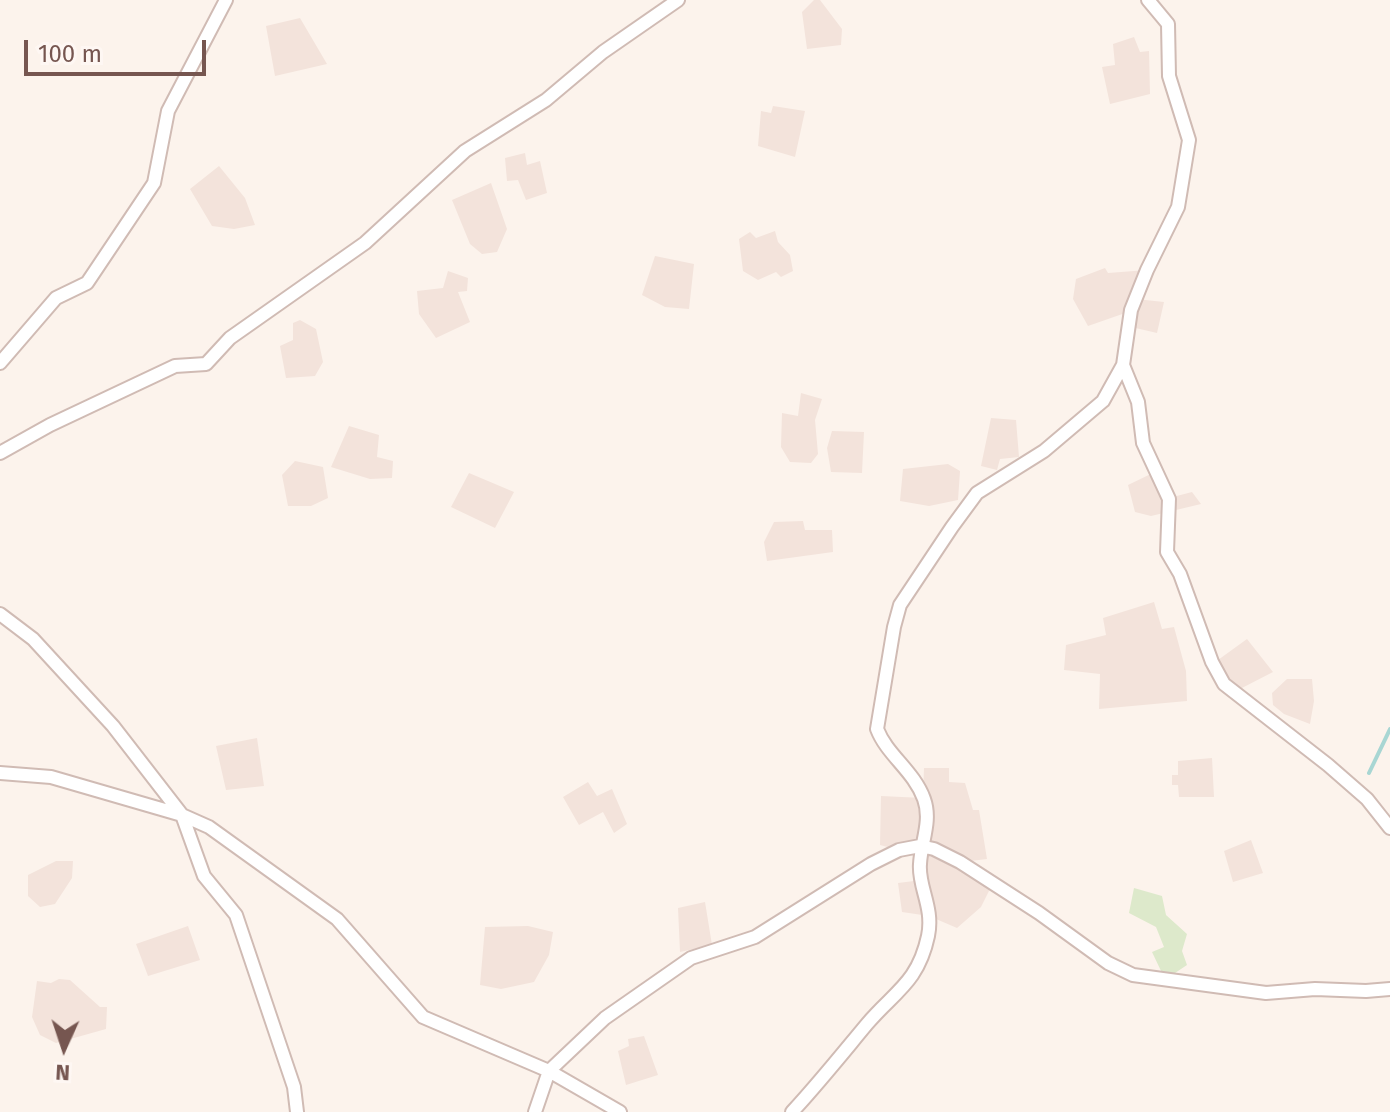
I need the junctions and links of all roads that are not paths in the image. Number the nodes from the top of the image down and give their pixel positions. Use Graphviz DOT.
graph roads {
  1 [pos="226,0"];
  2 [pos="678,0"];
  3 [pos="1148,0"];
  4 [pos="0,363"];
  5 [pos="1123,365"];
  6 [pos="0,453"];
  7 [pos="0,614"];
  8 [pos="0,773"];
  9 [pos="182,815"];
  10 [pos="1390,828"];
  11 [pos="923,847"];
  12 [pos="1390,989"];
  13 [pos="549,1071"];
  14 [pos="297,1112"];
  15 [pos="535,1112"];
  16 [pos="620,1112"];
  17 [pos="792,1112"];
  1 -- 4 [label="street"];
  2 -- 6 [label="street"];
  3 -- 5 [label="street"];
  5 -- 10 [label="street"];
  5 -- 11 [label="street"];
  7 -- 9 [label="street"];
  8 -- 9 [label="street"];
  9 -- 13 [label="street"];
  9 -- 14 [label="street"];
  11 -- 12 [label="street"];
  11 -- 13 [label="street"];
  11 -- 17 [label="street"];
  13 -- 15 [label="street"];
  13 -- 16 [label="street"];
}
